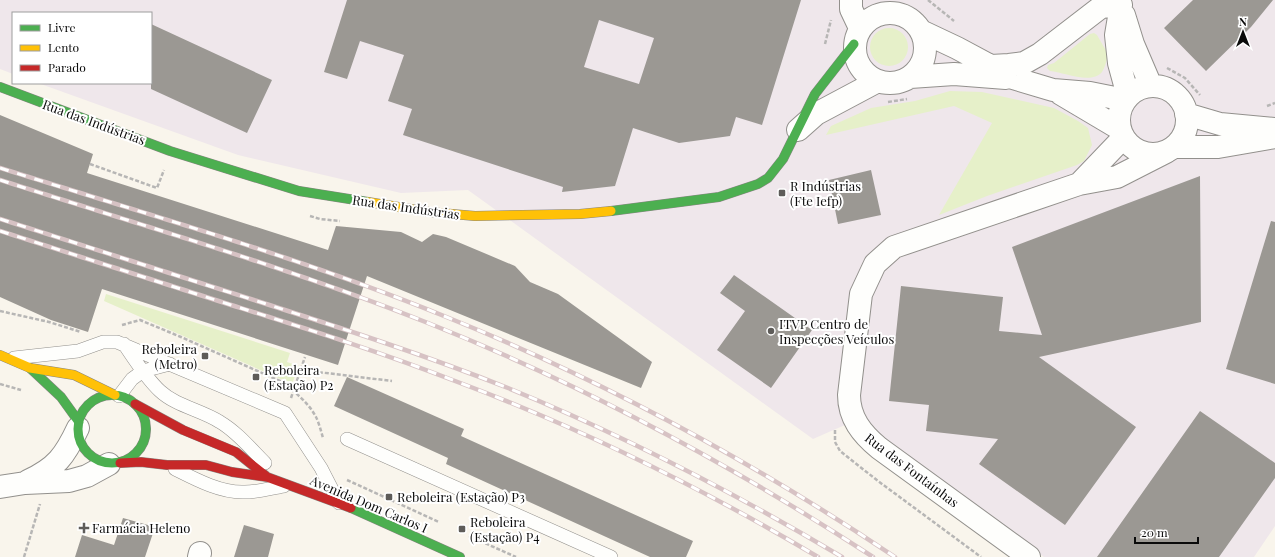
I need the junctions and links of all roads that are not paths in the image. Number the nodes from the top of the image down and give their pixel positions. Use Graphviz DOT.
graph roads {
  1 [pos="851,0"];
  2 [pos="1124,3"];
  3 [pos="892,7"];
  4 [pos="921,31"];
  5 [pos="857,36"];
  6 [pos="990,66"];
  7 [pos="910,76"];
  8 [pos="1013,78"];
  9 [pos="878,81"];
  10 [pos="1151,86"];
  11 [pos="0,87"];
  12 [pos="1053,90"];
  13 [pos="1127,98"];
  14 [pos="1186,114"];
  15 [pos="1275,129"];
  16 [pos="798,130"];
  17 [pos="1122,133"];
  18 [pos="1275,137"];
  19 [pos="1170,150"];
  20 [pos="1079,184"];
  21 [pos="124,344"];
  22 [pos="4,357"];
  23 [pos="170,364"];
  24 [pos="30,368"];
  25 [pos="143,371"];
  26 [pos="117,396"];
  27 [pos="135,404"];
  28 [pos="78,425"];
  29 [pos="347,440"];
  30 [pos="114,463"];
  31 [pos="168,465"];
  32 [pos="267,477"];
  33 [pos="25,483"];
  34 [pos="288,485"];
  35 [pos="0,487"];
  36 [pos="339,503"];
  37 [pos="460,557"];
  38 [pos="611,557"];
  39 [pos="1029,557"];
  1 -- 5 [label="street"];
  2 -- 6 [label="street"];
  2 -- 10 [label="street"];
  2 -- 13 [label="street"];
  3 -- 4 [label="street"];
  3 -- 5 [label="street"];
  4 -- 6 [label="street"];
  4 -- 7 [label="street"];
  5 -- 9 [label="street"];
  5 -- 16 [label="street, Rua das Indústrias"];
  6 -- 8 [label="street"];
  7 -- 8 [label="street"];
  7 -- 9 [label="street"];
  8 -- 12 [label="street"];
  9 -- 16 [label="street, Rua das Indústrias"];
  10 -- 13 [label="street"];
  10 -- 14 [label="street"];
  11 -- 16 [label="street, Rua das Indústrias"];
  12 -- 13 [label="street"];
  12 -- 17 [label="street"];
  13 -- 17 [label="street"];
  14 -- 15 [label="street"];
  14 -- 19 [label="street"];
  17 -- 19 [label="street"];
  17 -- 20 [label="street, Rua das Fontaínhas"];
  18 -- 19 [label="street, Rua das Fontaínhas"];
  19 -- 20 [label="street, Rua das Fontaínhas"];
  20 -- 39 [label="street, Rua das Fontaínhas"];
  21 -- 22 [label="lane"];
  21 -- 23 [label="lane"];
  21 -- 25 [label="lane"];
  22 -- 24 [label="street"];
  23 -- 25 [label="lane"];
  23 -- 36 [label="lane"];
  24 -- 26 [label="street"];
  24 -- 28 [label="street"];
  25 -- 26 [label="lane"];
  25 -- 34 [label="lane"];
  26 -- 27 [label="street"];
  26 -- 28 [label="street"];
  27 -- 30 [label="street"];
  27 -- 32 [label="street, Avenida Dom Carlos I"];
  28 -- 30 [label="street"];
  28 -- 33 [label="street"];
  29 -- 38 [label="lane"];
  30 -- 31 [label="street, Avenida Dom Carlos I"];
  30 -- 33 [label="street"];
  31 -- 32 [label="street, Avenida Dom Carlos I"];
  31 -- 34 [label="lane"];
  32 -- 34 [label="street, Avenida Dom Carlos I"];
  33 -- 35 [label="street"];
  34 -- 36 [label="street, Avenida Dom Carlos I"];
  36 -- 37 [label="street, Avenida Dom Carlos I"];
}
